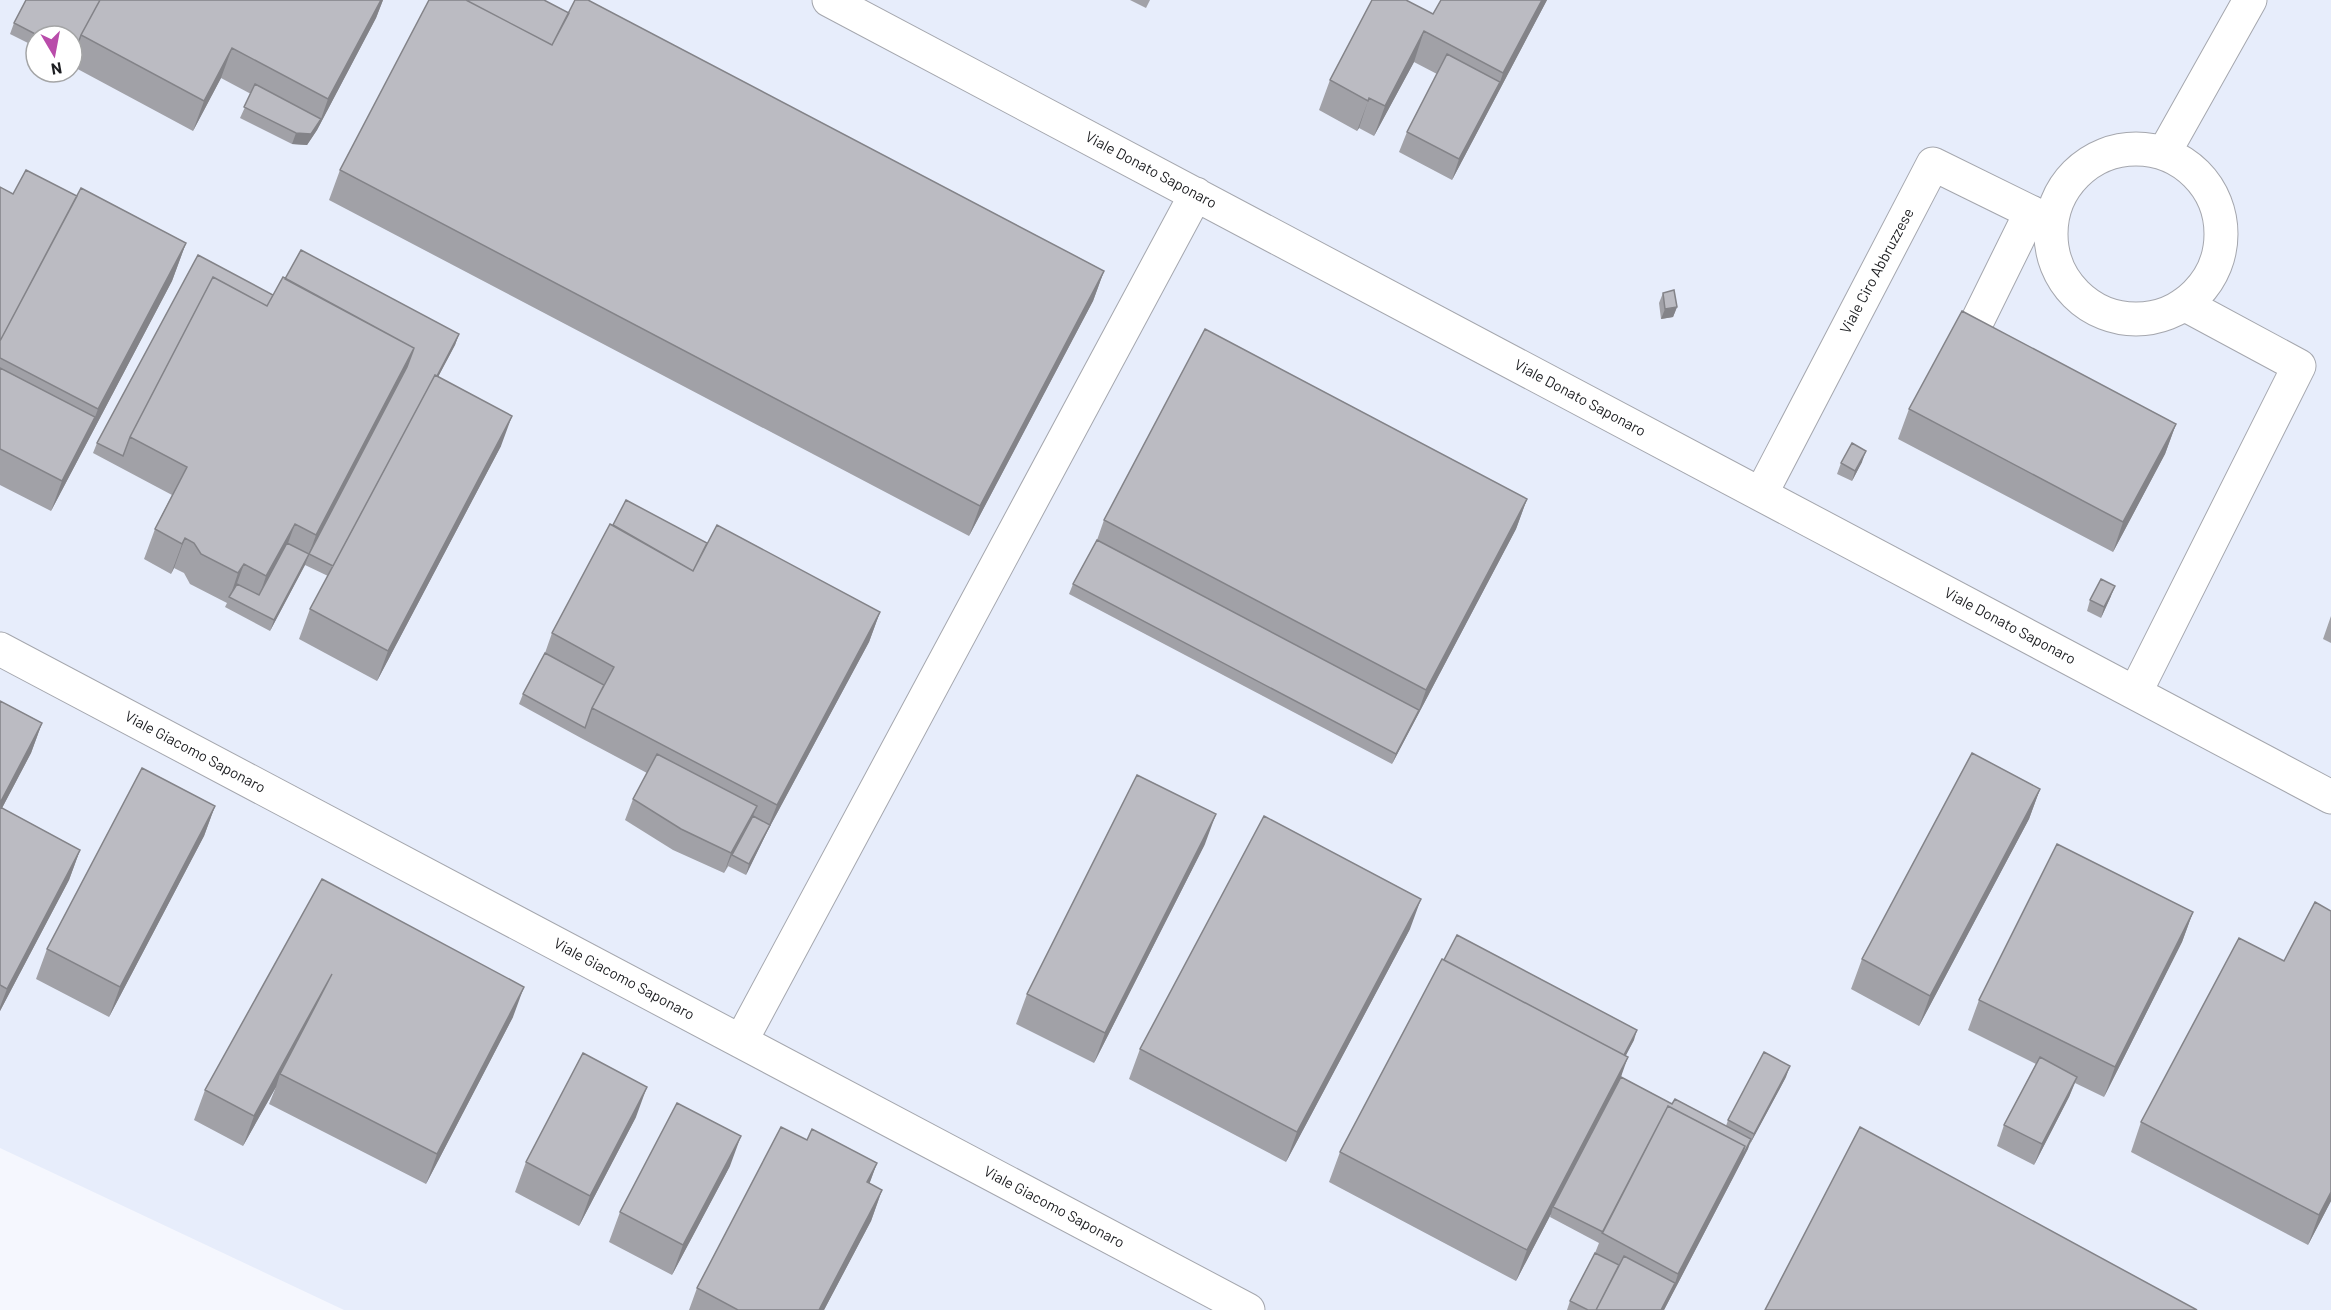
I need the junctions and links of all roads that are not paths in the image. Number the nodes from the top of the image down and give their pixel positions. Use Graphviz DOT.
graph roads {
  1 [pos="830,0"];
  2 [pos="2250,0"];
  3 [pos="2164,153"];
  4 [pos="1196,194"];
  5 [pos="2041,217"];
  6 [pos="2184,304"];
  7 [pos="1964,348"];
  8 [pos="1761,494"];
  9 [pos="0,649"];
  10 [pos="2135,693"];
  11 [pos="2331,797"];
  12 [pos="741,1041"];
  13 [pos="1248,1310"];
  1 -- 4 [label="street, Viale Donato Saponaro"];
  2 -- 3 [label="street"];
  3 -- 5 [label="street"];
  3 -- 6 [label="street"];
  4 -- 8 [label="street, Viale Donato Saponaro"];
  4 -- 12 [label="street"];
  5 -- 6 [label="street"];
  5 -- 7 [label="street"];
  5 -- 8 [label="street, Viale Ciro Abbruzzese"];
  6 -- 10 [label="street"];
  8 -- 10 [label="street, Viale Donato Saponaro"];
  9 -- 12 [label="street, Viale Giacomo Saponaro"];
  10 -- 11 [label="street, Viale Donato Saponaro"];
  12 -- 13 [label="street, Viale Giacomo Saponaro"];
}
